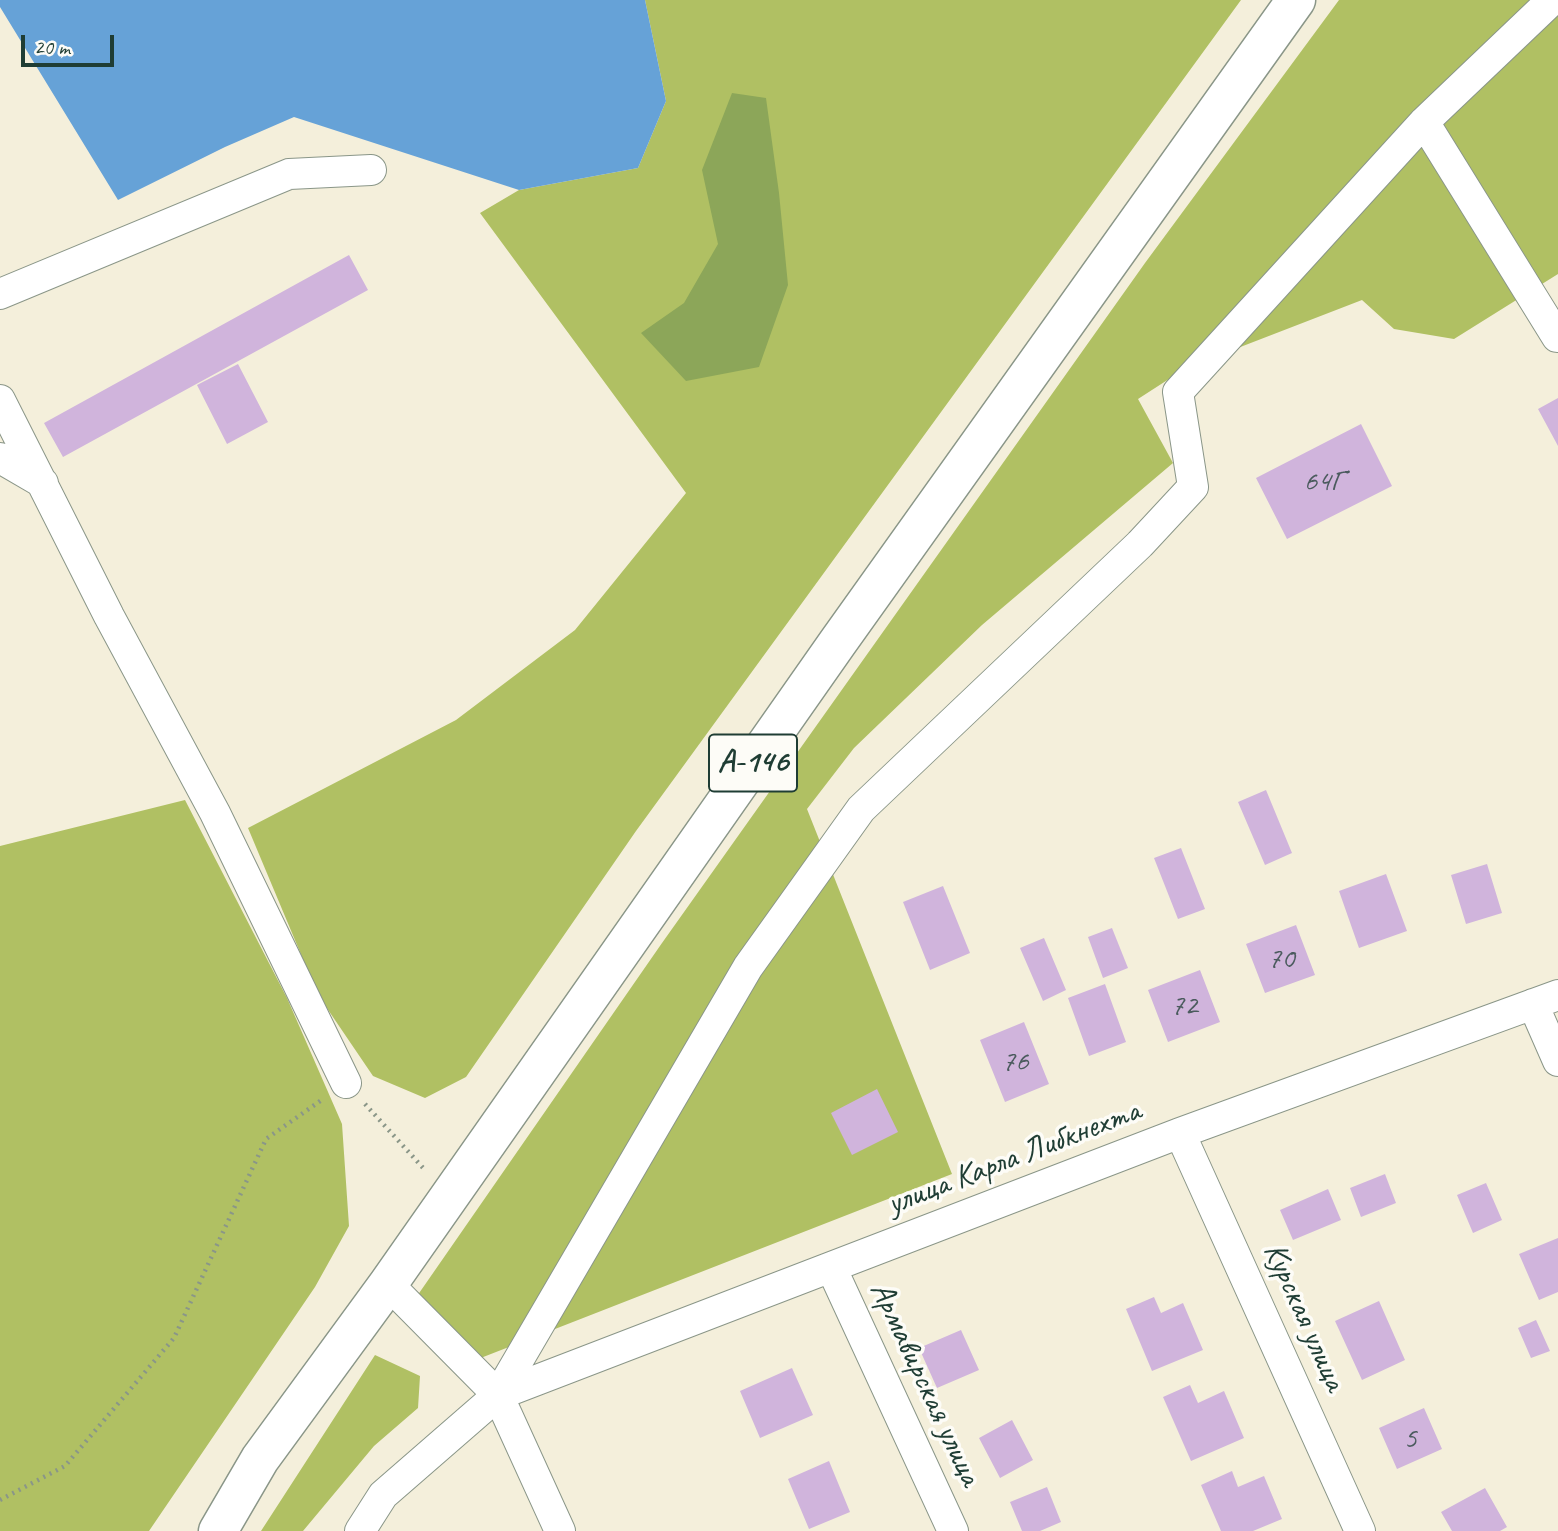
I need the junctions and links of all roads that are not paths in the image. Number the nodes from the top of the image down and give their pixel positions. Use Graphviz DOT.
graph roads {
  1 [pos="1296,0"];
  2 [pos="1552,0"];
  3 [pos="1424,122"];
  4 [pos="371,170"];
  5 [pos="0,293"];
  6 [pos="1557,337"];
  7 [pos="0,400"];
  8 [pos="0,458"];
  9 [pos="43,483"];
  10 [pos="1545,1000"];
  11 [pos="1558,1061"];
  12 [pos="346,1083"];
  13 [pos="1180,1133"];
  14 [pos="831,1267"];
  15 [pos="388,1284"];
  16 [pos="498,1395"];
  17 [pos="218,1531"];
  18 [pos="360,1531"];
  19 [pos="560,1531"];
  20 [pos="953,1531"];
  21 [pos="1360,1531"];
  1 -- 15 [label="highway, А-146"];
  2 -- 3 [label="street"];
  3 -- 6 [label="street"];
  3 -- 16 [label="street"];
  4 -- 5 [label="street"];
  7 -- 9 [label="street"];
  8 -- 9 [label="street"];
  9 -- 12 [label="street"];
  10 -- 11 [label="street"];
  10 -- 13 [label="street, улица Карла Либкнехта"];
  13 -- 14 [label="street, улица Карла Либкнехта"];
  13 -- 21 [label="street, Курская улица"];
  14 -- 16 [label="street, улица Карла Либкнехта"];
  14 -- 20 [label="street, Армавирская улица"];
  15 -- 16 [label="street"];
  15 -- 17 [label="highway, А-146"];
  16 -- 18 [label="street"];
  16 -- 19 [label="street"];
}
